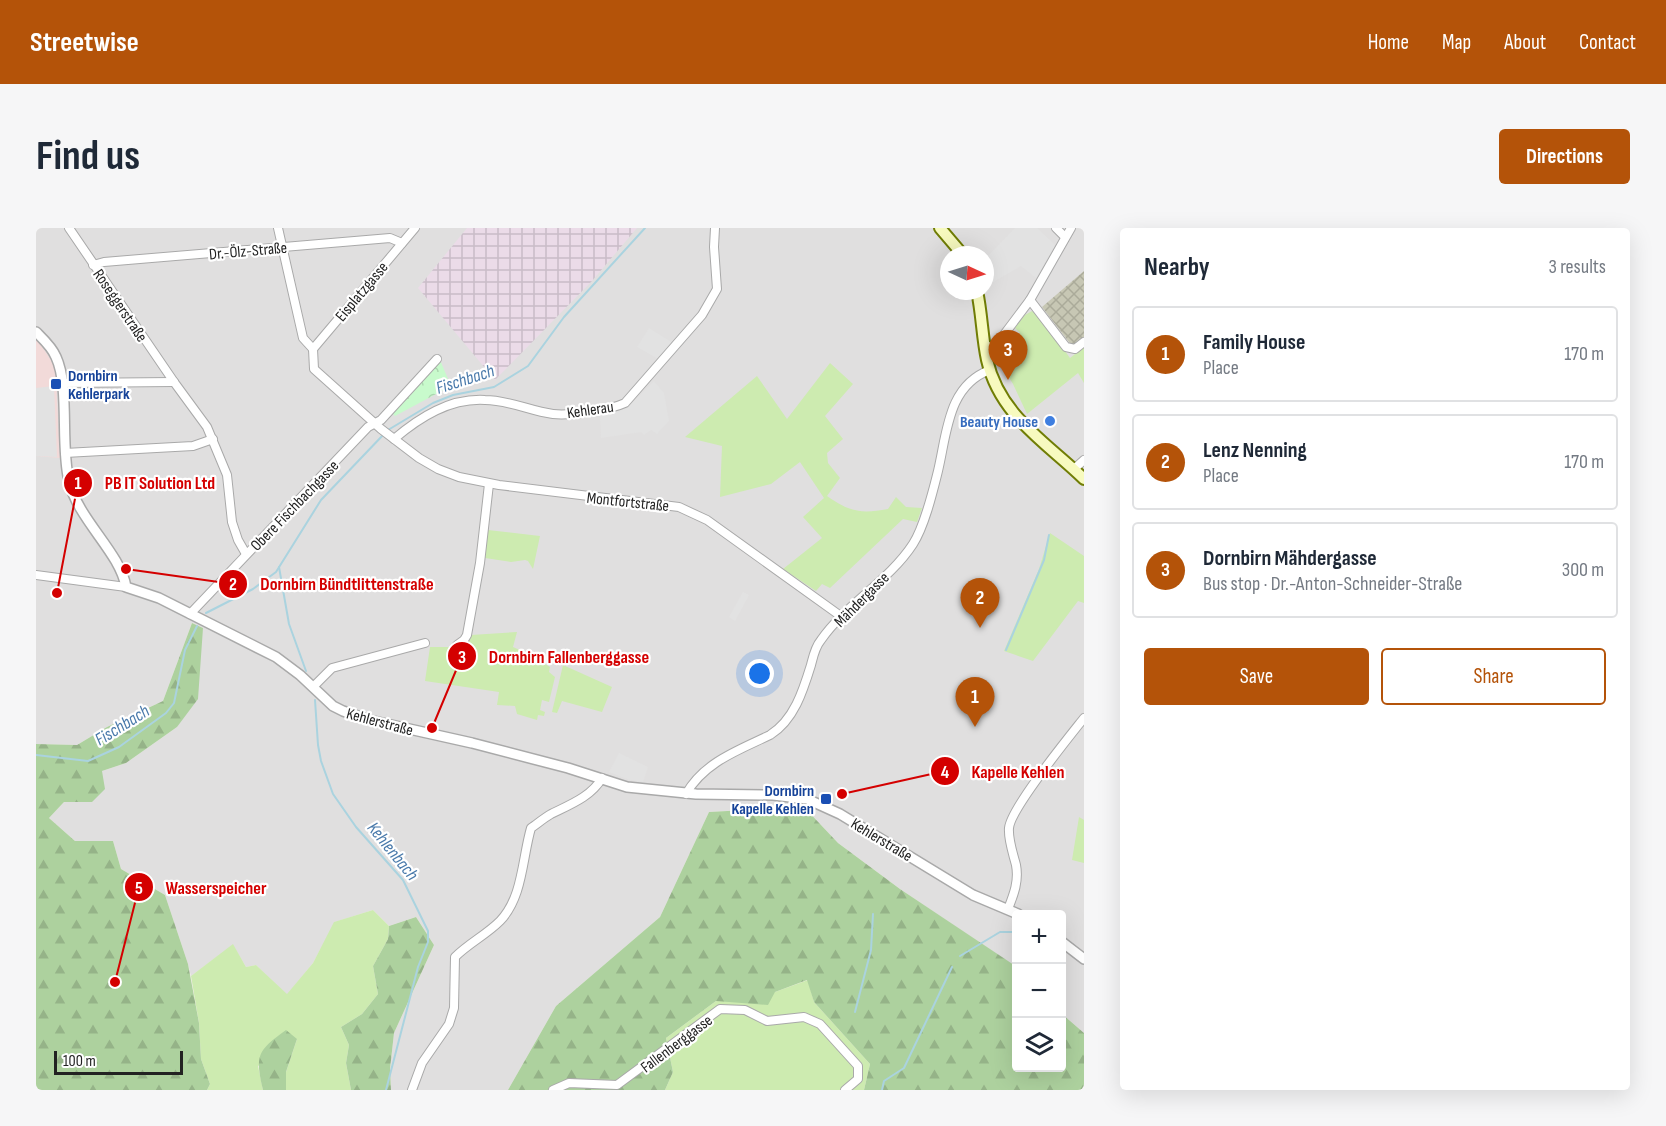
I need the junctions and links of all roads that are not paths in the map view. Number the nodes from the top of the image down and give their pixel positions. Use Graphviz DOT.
graph roads {
  1 [pos="69,228"];
  2 [pos="278,228"];
  3 [pos="415,228"];
  4 [pos="715,228"];
  5 [pos="940,228"];
  6 [pos="1056,228"];
  7 [pos="1071,228"];
  8 [pos="1065,237"];
  9 [pos="402,243"];
  10 [pos="283,246"];
  11 [pos="955,246"];
  12 [pos="93,265"];
  13 [pos="978,300"];
  14 [pos="1030,300"];
  15 [pos="36,332"];
  16 [pos="1084,342"];
  17 [pos="985,348"];
  18 [pos="312,353"];
  19 [pos="437,358"];
  20 [pos="990,370"];
  21 [pos="174,382"];
  22 [pos="62,383"];
  23 [pos="378,426"];
  24 [pos="393,438"];
  25 [pos="213,439"];
  26 [pos="64,453"];
  27 [pos="1084,460"];
  28 [pos="1074,469"];
  29 [pos="1084,479"];
  30 [pos="489,484"];
  31 [pos="246,554"];
  32 [pos="36,575"];
  33 [pos="126,586"];
  34 [pos="190,614"];
  35 [pos="842,617"];
  36 [pos="425,643"];
  37 [pos="457,645"];
  38 [pos="313,687"];
  39 [pos="1084,718"];
  40 [pos="602,778"];
  41 [pos="686,794"];
  42 [pos="1008,909"];
  43 [pos="1012,911"];
  44 [pos="1066,945"];
  45 [pos="1084,959"];
  46 [pos="412,1090"];
  47 [pos="553,1090"];
  48 [pos="845,1090"];
  1 -- 12 [label="street, Roseggerstraße"];
  2 -- 10 [label="street"];
  3 -- 9 [label="street, Eisplatzgasse"];
  4 -- 24 [label="street, Kehlerau"];
  5 -- 11 [label="main road"];
  6 -- 8 [label="street"];
  7 -- 8 [label="street"];
  8 -- 14 [label="street"];
  9 -- 10 [label="street, Dr.-Ölz-Straße"];
  9 -- 18 [label="street, Eisplatzgasse"];
  10 -- 12 [label="street, Dr.-Ölz-Straße"];
  10 -- 18 [label="street"];
  12 -- 21 [label="street, Roseggerstraße"];
  13 -- 17 [label="main road"];
  14 -- 16 [label="street"];
  14 -- 17 [label="street"];
  15 -- 22 [label="street"];
  17 -- 20 [label="main road"];
  18 -- 23 [label="street"];
  19 -- 23 [label="street, Obere Fischbachgasse"];
  20 -- 28 [label="main road"];
  20 -- 35 [label="street, Mähdergasse"];
  21 -- 22 [label="street"];
  21 -- 25 [label="street, Roseggerstraße"];
  22 -- 26 [label="street"];
  23 -- 24 [label="street, Montfortstraße"];
  23 -- 31 [label="street, Obere Fischbachgasse"];
  24 -- 30 [label="street, Montfortstraße"];
  25 -- 26 [label="street"];
  25 -- 31 [label="street, Roseggerstraße"];
  26 -- 33 [label="street"];
  27 -- 28 [label="street"];
  28 -- 29 [label="main road"];
  30 -- 35 [label="street, Montfortstraße"];
  30 -- 37 [label="street"];
  31 -- 34 [label="street, Obere Fischbachgasse"];
  32 -- 33 [label="street"];
  33 -- 34 [label="street, Kehlerstraße"];
  34 -- 38 [label="street, Kehlerstraße"];
  35 -- 41 [label="street, Mähdergasse"];
  36 -- 38 [label="street"];
  38 -- 40 [label="street, Kehlerstraße"];
  39 -- 42 [label="street"];
  40 -- 41 [label="street, Kehlerstraße"];
  40 -- 46 [label="street"];
  41 -- 42 [label="street, Kehlerstraße"];
  42 -- 43 [label="street, Kehlerstraße"];
  44 -- 45 [label="street"];
  47 -- 48 [label="street, Fallenberggasse"];
}
